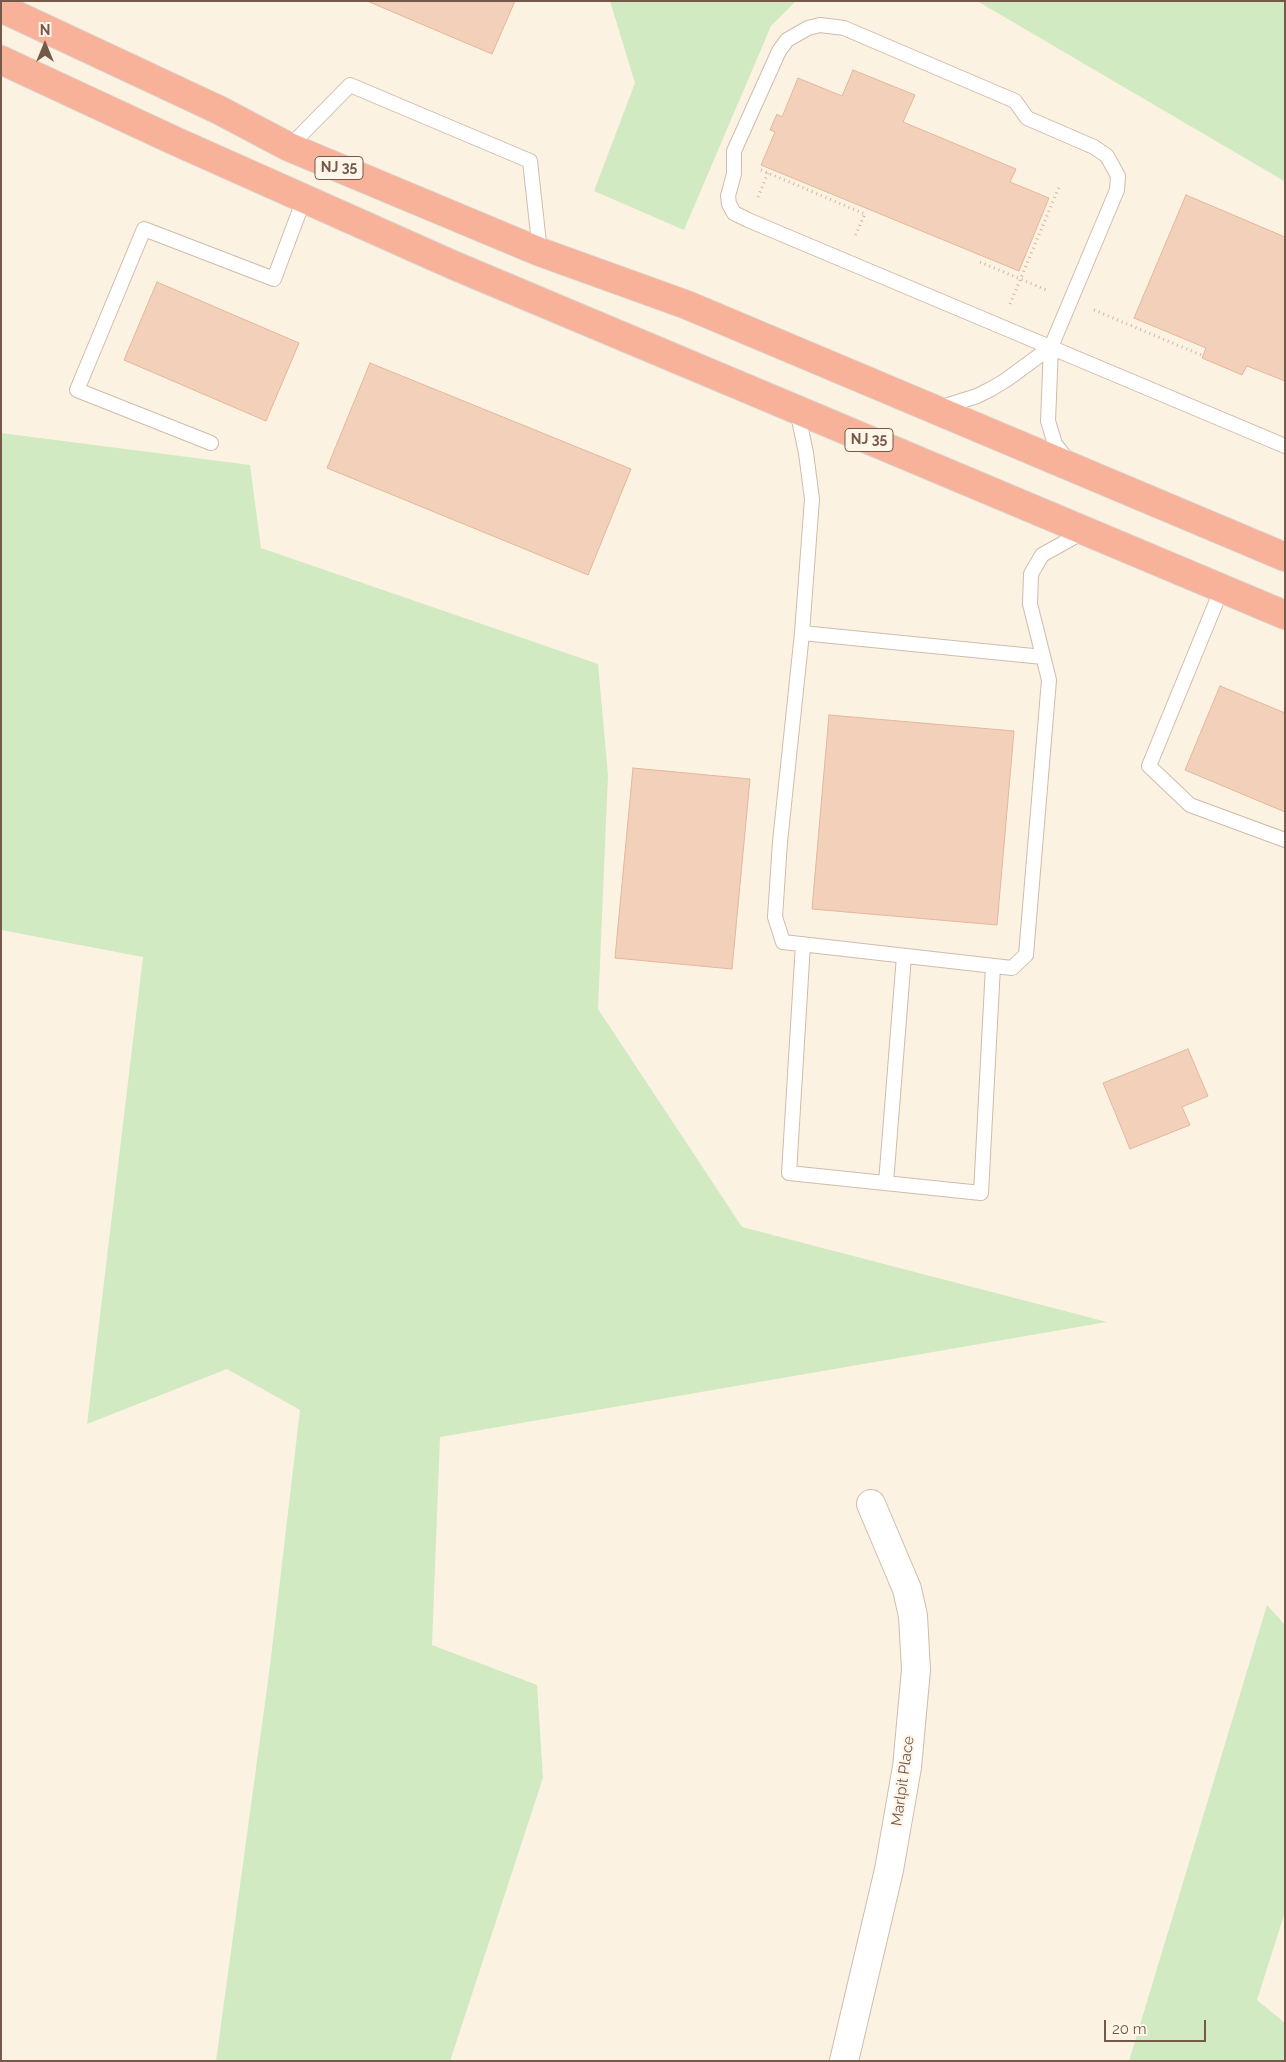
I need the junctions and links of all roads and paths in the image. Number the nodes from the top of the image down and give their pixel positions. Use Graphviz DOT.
graph roads {
  1 [pos="1,8"];
  2 [pos="1,60"];
  3 [pos="289,147"];
  4 [pos="761,170"];
  5 [pos="1059,187"];
  6 [pos="304,199"];
  7 [pos="540,252"];
  8 [pos="845,261"];
  9 [pos="980,262"];
  10 [pos="1020,279"];
  11 [pos="1049,291"];
  12 [pos="1094,310"];
  13 [pos="1000,326"];
  14 [pos="1051,347"];
  15 [pos="1201,355"];
  16 [pos="798,410"];
  17 [pos="932,410"];
  18 [pos="211,443"];
  19 [pos="1285,446"];
  20 [pos="1081,472"];
  21 [pos="1085,531"];
  22 [pos="1285,558"];
  23 [pos="1222,588"];
  24 [pos="1285,615"];
  25 [pos="802,633"];
  26 [pos="1043,657"];
  27 [pos="1285,840"];
  28 [pos="803,944"];
  29 [pos="904,956"];
  30 [pos="992,966"];
  31 [pos="886,1183"];
  32 [pos="871,1504"];
  33 [pos="844,2061"];
  1 -- 3 [label="highway, NJ 35"];
  2 -- 6 [label="highway, NJ 35"];
  3 -- 7 [label="highway, NJ 35"];
  3 -- 7 [label="lane"];
  4 -- 8 [label="path"];
  5 -- 10 [label="path"];
  6 -- 16 [label="highway, NJ 35"];
  6 -- 18 [label="lane"];
  7 -- 17 [label="highway, NJ 35"];
  8 -- 13 [label="lane"];
  8 -- 14 [label="lane"];
  9 -- 10 [label="path"];
  10 -- 11 [label="path"];
  10 -- 13 [label="path"];
  12 -- 15 [label="path"];
  13 -- 14 [label="lane"];
  14 -- 17 [label="lane"];
  14 -- 19 [label="lane"];
  14 -- 20 [label="lane"];
  16 -- 21 [label="highway, NJ 35"];
  16 -- 25 [label="lane"];
  17 -- 20 [label="highway, NJ 35"];
  20 -- 22 [label="highway, NJ 35"];
  21 -- 23 [label="highway, NJ 35"];
  21 -- 26 [label="lane"];
  23 -- 24 [label="highway, NJ 35"];
  23 -- 27 [label="lane"];
  25 -- 26 [label="lane"];
  25 -- 28 [label="lane"];
  26 -- 30 [label="lane"];
  28 -- 29 [label="lane"];
  28 -- 31 [label="lane"];
  29 -- 30 [label="lane"];
  29 -- 31 [label="lane"];
  30 -- 31 [label="lane"];
  32 -- 33 [label="street, Marlpit Place"];
}
